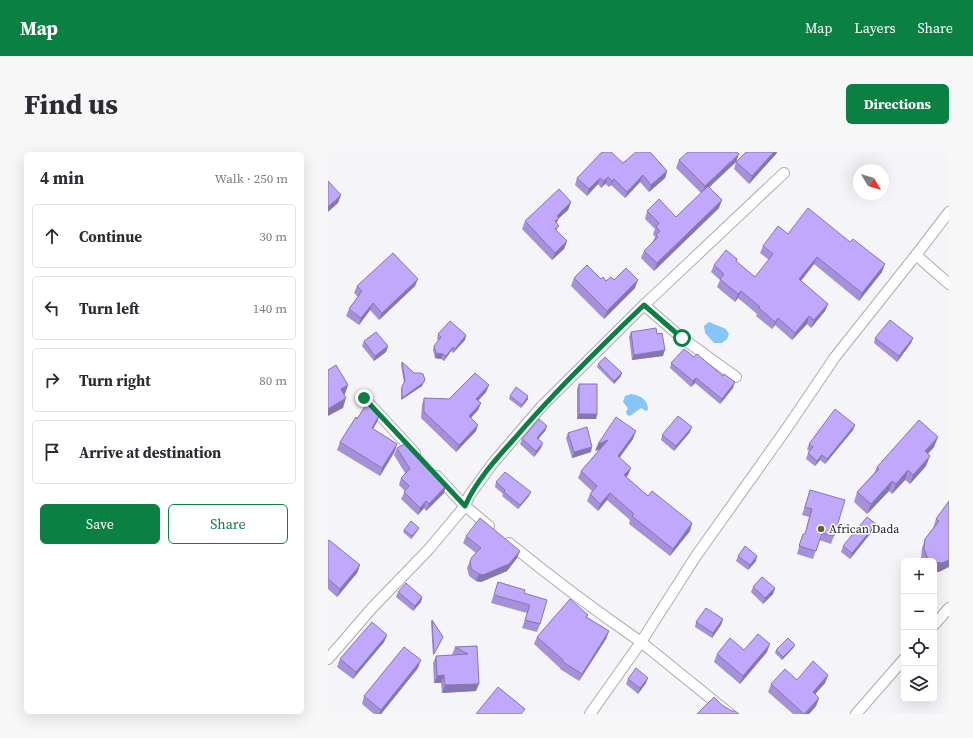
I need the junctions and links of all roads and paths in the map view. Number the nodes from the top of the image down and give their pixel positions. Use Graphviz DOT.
graph roads {
  1 [pos="784,174"];
  2 [pos="949,212"];
  3 [pos="916,255"];
  4 [pos="949,284"];
  5 [pos="644,305"];
  6 [pos="736,377"];
  7 [pos="364,398"];
  8 [pos="465,506"];
  9 [pos="949,608"];
  10 [pos="937,622"];
  11 [pos="641,642"];
  12 [pos="328,659"];
  13 [pos="901,662"];
  14 [pos="590,714"];
  15 [pos="730,714"];
  16 [pos="856,714"];
  1 -- 5 [label="street"];
  2 -- 3 [label="street"];
  3 -- 4 [label="street"];
  3 -- 11 [label="street"];
  5 -- 6 [label="street"];
  5 -- 8 [label="street"];
  7 -- 8 [label="street"];
  8 -- 11 [label="street"];
  8 -- 12 [label="street"];
  9 -- 10 [label="street"];
  11 -- 14 [label="street"];
  11 -- 15 [label="street"];
  13 -- 16 [label="street"];
}
